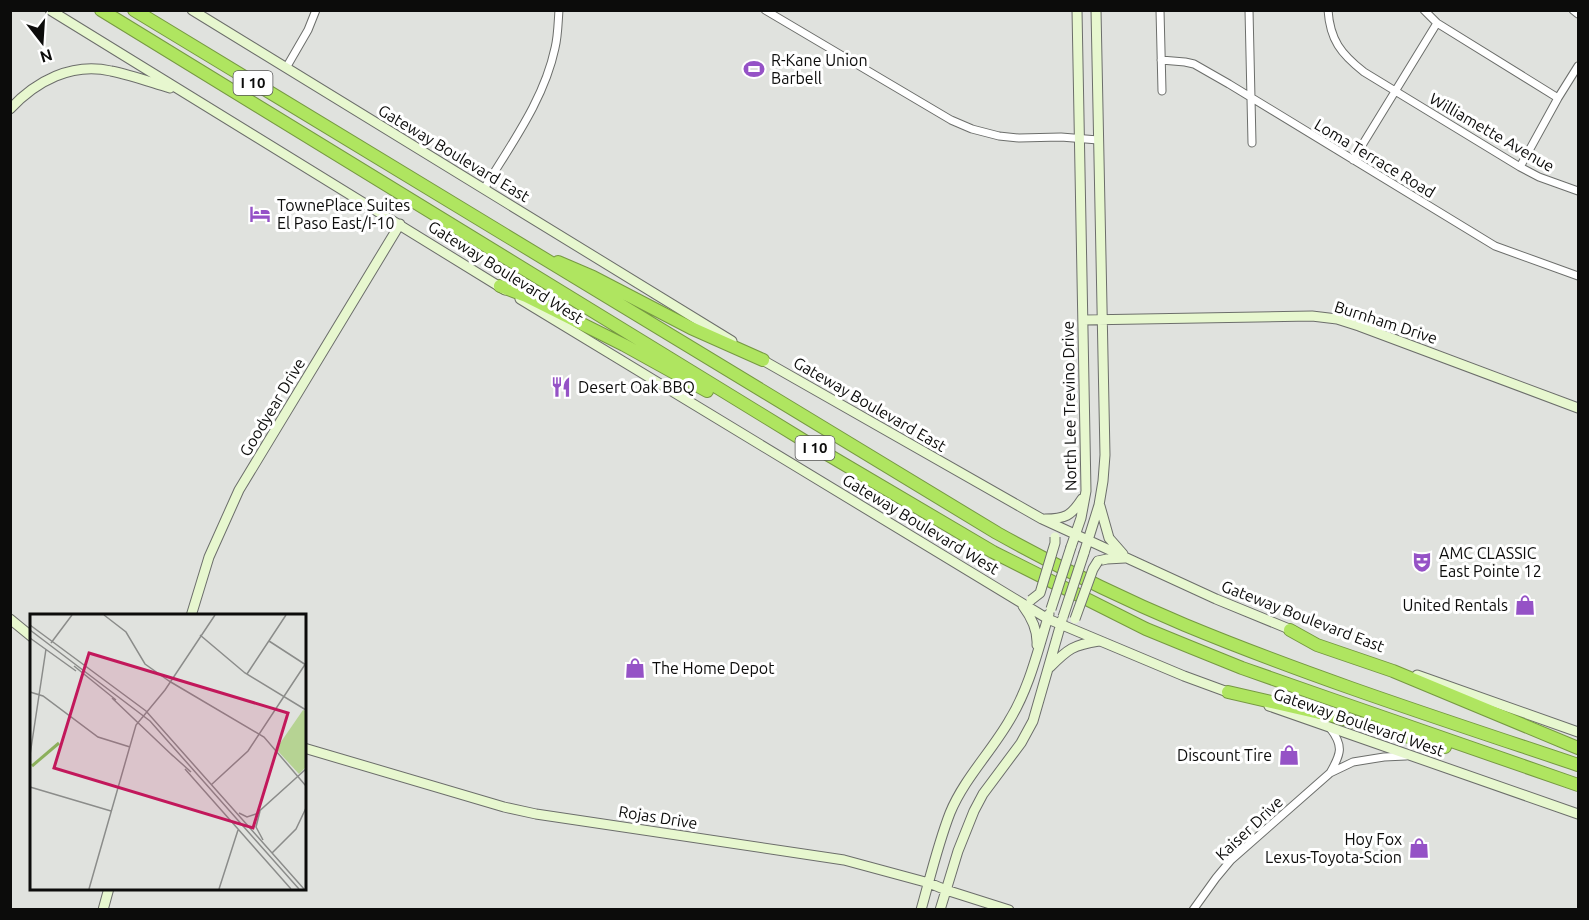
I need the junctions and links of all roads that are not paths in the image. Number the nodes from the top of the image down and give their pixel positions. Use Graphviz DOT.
graph roads {
  1 [pos="50,10"];
  2 [pos="102,10"];
  3 [pos="134,10"];
  4 [pos="192,10"];
  5 [pos="316,10"];
  6 [pos="559,10"];
  7 [pos="765,10"];
  8 [pos="1077,10"];
  9 [pos="1096,10"];
  10 [pos="1160,10"];
  11 [pos="1249,10"];
  12 [pos="1328,10"];
  13 [pos="1424,10"];
  14 [pos="1573,10"];
  15 [pos="1578,14"];
  16 [pos="1437,23"];
  17 [pos="1161,60"];
  18 [pos="1578,66"];
  19 [pos="286,68"];
  20 [pos="1162,91"];
  21 [pos="1395,91"];
  22 [pos="183,92"];
  23 [pos="1251,98"];
  24 [pos="1558,98"];
  25 [pos="10,110"];
  26 [pos="1080,138"];
  27 [pos="1098,140"];
  28 [pos="1252,143"];
  29 [pos="1353,160"];
  30 [pos="1520,167"];
  31 [pos="484,189"];
  32 [pos="1578,191"];
  33 [pos="400,224"];
  34 [pos="533,254"];
  35 [pos="1578,276"];
  36 [pos="500,286"];
  37 [pos="1102,319"];
  38 [pos="1083,320"];
  39 [pos="763,360"];
  40 [pos="1578,408"];
  41 [pos="803,440"];
  42 [pos="1086,492"];
  43 [pos="1099,505"];
  44 [pos="1042,519"];
  45 [pos="1075,535"];
  46 [pos="1088,540"];
  47 [pos="1127,558"];
  48 [pos="1019,601"];
  49 [pos="191,614"];
  50 [pos="1050,614"];
  51 [pos="10,619"];
  52 [pos="1062,621"];
  53 [pos="1290,630"];
  54 [pos="30,635"];
  55 [pos="1084,635"];
  56 [pos="1100,641"];
  57 [pos="1034,663"];
  58 [pos="1048,669"];
  59 [pos="1228,692"];
  60 [pos="1330,728"];
  61 [pos="1578,732"];
  62 [pos="1578,748"];
  63 [pos="306,749"];
  64 [pos="1409,756"];
  65 [pos="1578,765"];
  66 [pos="1330,773"];
  67 [pos="1578,786"];
  68 [pos="1578,814"];
  69 [pos="929,883"];
  70 [pos="109,890"];
  71 [pos="946,890"];
  72 [pos="103,909"];
  73 [pos="921,909"];
  74 [pos="940,909"];
  75 [pos="1009,909"];
  76 [pos="1193,909"];
  1 -- 22 [label="main road, Gateway Boulevard West"];
  2 -- 41 [label="highway, I 10"];
  3 -- 34 [label="highway, I 10"];
  4 -- 19 [label="main road, Gateway Boulevard East"];
  5 -- 19 [label="street"];
  6 -- 31 [label="street"];
  7 -- 26 [label="street"];
  8 -- 26 [label="main road, North Lee Trevino Drive"];
  9 -- 27 [label="main road, North Lee Trevino Drive"];
  10 -- 17 [label="street"];
  11 -- 23 [label="street"];
  12 -- 21 [label="street, Williamette Avenue"];
  13 -- 16 [label="street"];
  14 -- 15 [label="street"];
  16 -- 21 [label="street"];
  16 -- 24 [label="street"];
  17 -- 20 [label="street"];
  17 -- 23 [label="street, Loma Terrace Road"];
  18 -- 24 [label="street"];
  19 -- 31 [label="main road, Gateway Boulevard East"];
  21 -- 29 [label="street"];
  21 -- 30 [label="street, Williamette Avenue"];
  22 -- 25 [label="main road"];
  22 -- 33 [label="main road, Gateway Boulevard West"];
  23 -- 28 [label="street"];
  23 -- 29 [label="street, Loma Terrace Road"];
  24 -- 30 [label="street"];
  26 -- 27 [label="street"];
  26 -- 38 [label="main road, North Lee Trevino Drive"];
  27 -- 37 [label="main road, North Lee Trevino Drive"];
  29 -- 35 [label="street, Loma Terrace Road"];
  30 -- 32 [label="street, Williamette Avenue"];
  31 -- 39 [label="main road, Gateway Boulevard East"];
  33 -- 36 [label="main road, Gateway Boulevard West"];
  33 -- 49 [label="main road, Goodyear Drive"];
  34 -- 39 [label="highway"];
  34 -- 65 [label="highway, I 10"];
  36 -- 41 [label="highway"];
  36 -- 48 [label="main road, Gateway Boulevard West"];
  37 -- 38 [label="main road, Burnham Drive"];
  37 -- 40 [label="main road, Burnham Drive"];
  37 -- 43 [label="main road, North Lee Trevino Drive"];
  38 -- 42 [label="main road, North Lee Trevino Drive"];
  39 -- 44 [label="main road, Gateway Boulevard East"];
  41 -- 67 [label="highway, I 10"];
  42 -- 44 [label="main road"];
  42 -- 45 [label="main road, North Lee Trevino Drive"];
  43 -- 46 [label="main road, North Lee Trevino Drive"];
  43 -- 47 [label="main road"];
  44 -- 45 [label="main road, Gateway Boulevard East"];
  44 -- 48 [label="main road, bridge"];
  45 -- 46 [label="main road, Gateway Boulevard East"];
  45 -- 50 [label="main road, North Lee Trevino Drive, bridge"];
  46 -- 47 [label="main road, Gateway Boulevard East"];
  46 -- 52 [label="main road, North Lee Trevino Drive, bridge"];
  47 -- 53 [label="main road, Gateway Boulevard East"];
  47 -- 55 [label="main road, bridge"];
  48 -- 50 [label="main road, Gateway Boulevard West"];
  48 -- 57 [label="main road"];
  50 -- 52 [label="main road, Gateway Boulevard West"];
  50 -- 57 [label="main road, North Lee Trevino Drive"];
  51 -- 54 [label="main road"];
  52 -- 55 [label="main road, Gateway Boulevard West"];
  52 -- 58 [label="main road, North Lee Trevino Drive"];
  53 -- 61 [label="main road, Gateway Boulevard East"];
  53 -- 62 [label="highway"];
  55 -- 56 [label="main road, Gateway Boulevard West"];
  56 -- 58 [label="main road"];
  56 -- 59 [label="main road, Gateway Boulevard West"];
  57 -- 69 [label="main road, North Lee Trevino Drive"];
  58 -- 71 [label="main road, North Lee Trevino Drive"];
  59 -- 60 [label="main road, Gateway Boulevard West"];
  59 -- 67 [label="highway"];
  60 -- 64 [label="main road, Gateway Boulevard West"];
  60 -- 66 [label="street"];
  63 -- 69 [label="main road, Rojas Drive"];
  64 -- 66 [label="street, Kaiser Drive"];
  64 -- 68 [label="main road, Gateway Boulevard West"];
  66 -- 76 [label="street, Kaiser Drive"];
  69 -- 71 [label="main road, Rojas Drive"];
  69 -- 73 [label="main road, North Lee Trevino Drive"];
  70 -- 72 [label="main road"];
  71 -- 74 [label="main road, North Lee Trevino Drive"];
  71 -- 75 [label="main road, Rojas Drive"];
}
